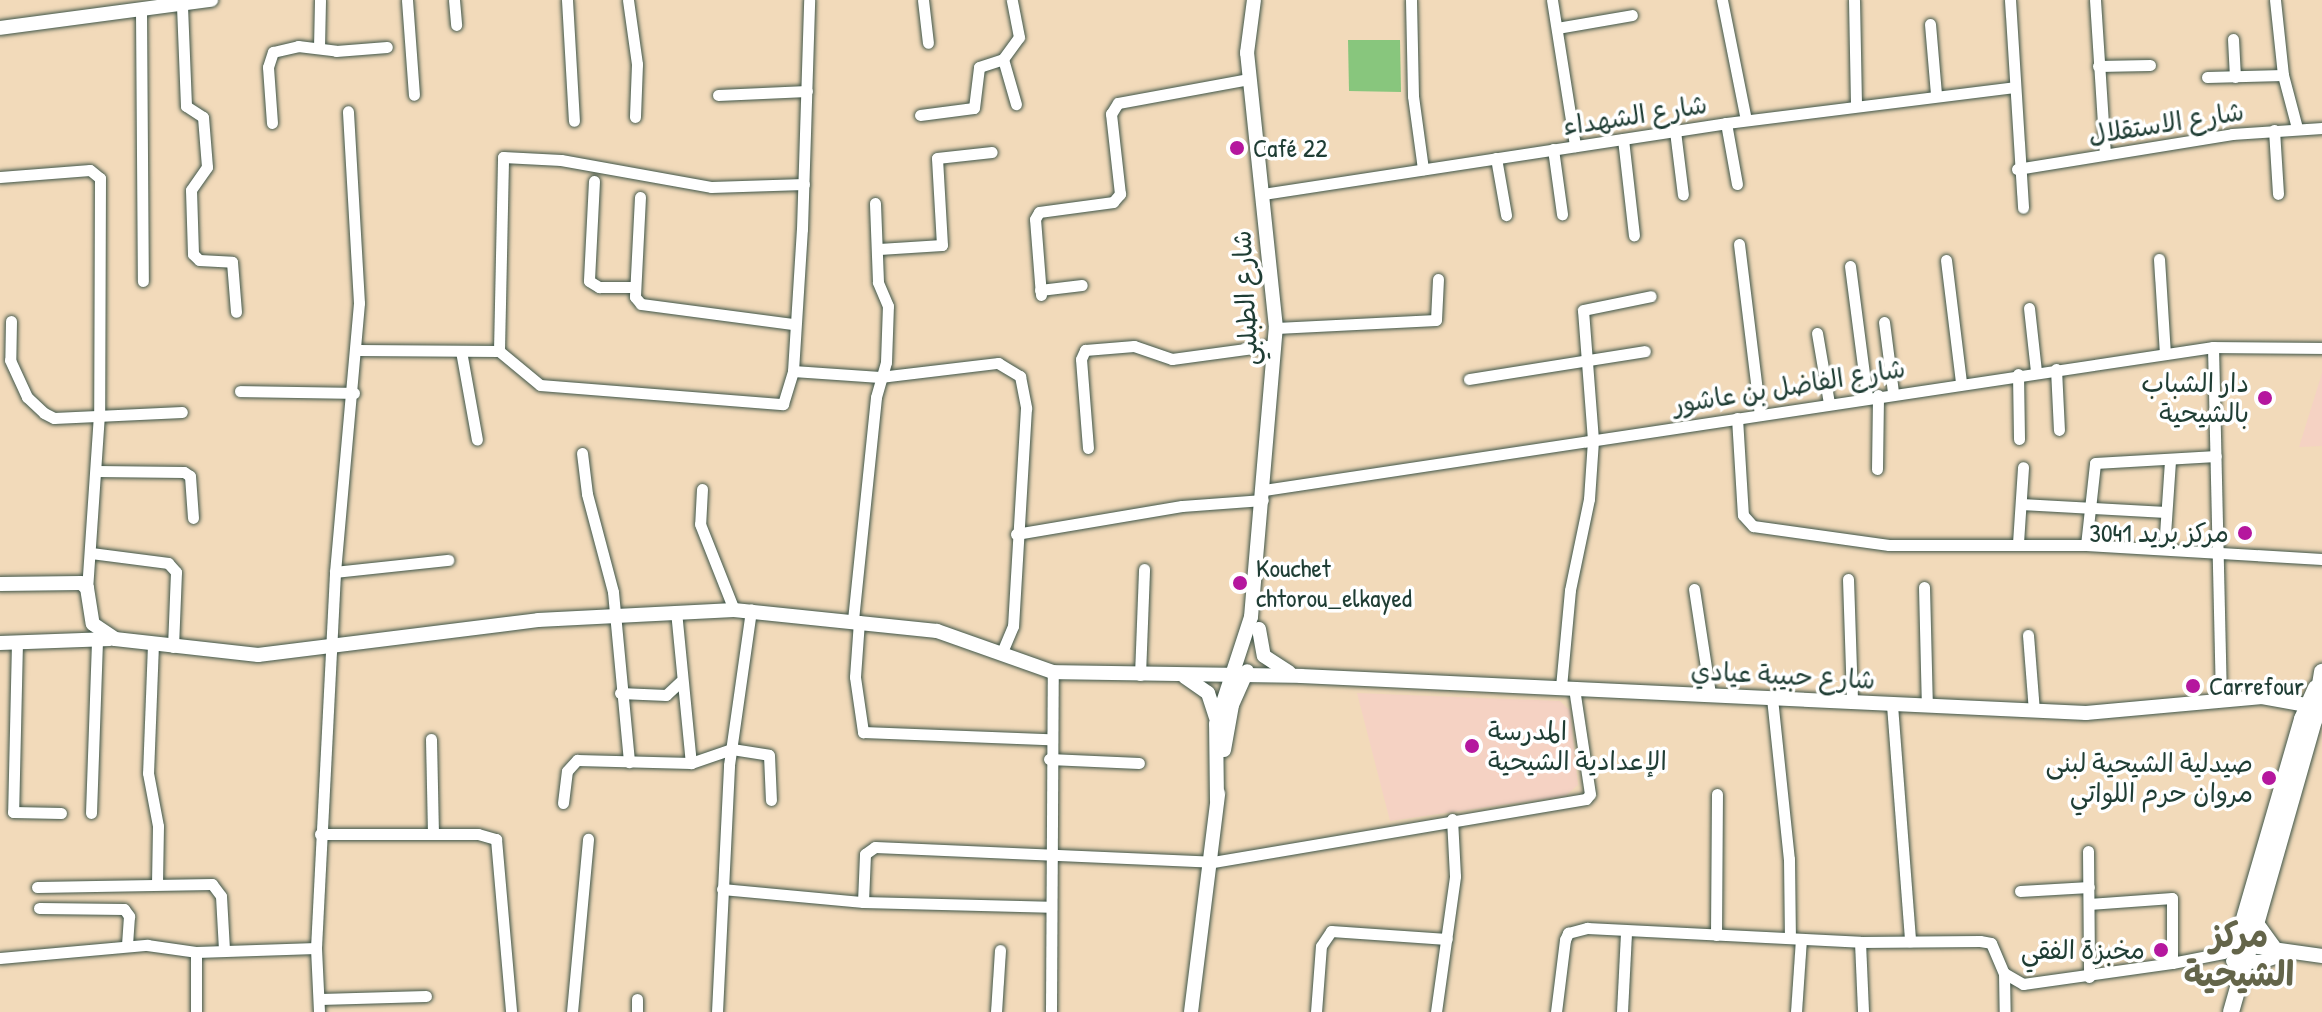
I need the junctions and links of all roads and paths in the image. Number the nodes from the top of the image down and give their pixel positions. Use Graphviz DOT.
graph roads {
  1 [pos="211,0"];
  2 [pos="320,0"];
  3 [pos="407,0"];
  4 [pos="454,0"];
  5 [pos="567,0"];
  6 [pos="628,0"];
  7 [pos="809,0"];
  8 [pos="923,0"];
  9 [pos="1012,0"];
  10 [pos="1254,0"];
  11 [pos="1263,0"];
  12 [pos="1411,0"];
  13 [pos="1552,0"];
  14 [pos="1722,0"];
  15 [pos="1854,0"];
  16 [pos="2010,0"];
  17 [pos="2095,0"];
  18 [pos="2275,0"];
  19 [pos="160,4"];
  20 [pos="182,6"];
  21 [pos="141,11"];
  22 [pos="1632,15"];
  23 [pos="1930,24"];
  24 [pos="456,25"];
  25 [pos="0,28"];
  26 [pos="1557,28"];
  27 [pos="2233,39"];
  28 [pos="928,43"];
  29 [pos="387,47"];
  30 [pos="319,48"];
  31 [pos="1003,59"];
  32 [pos="2150,65"];
  33 [pos="2098,66"];
  34 [pos="1249,75"];
  35 [pos="2283,75"];
  36 [pos="2207,77"];
  37 [pos="2235,77"];
  38 [pos="2015,87"];
  39 [pos="807,91"];
  40 [pos="1936,94"];
  41 [pos="414,95"];
  42 [pos="718,95"];
  43 [pos="1016,104"];
  44 [pos="1856,106"];
  45 [pos="348,111"];
  46 [pos="920,115"];
  47 [pos="635,117"];
  48 [pos="1746,120"];
  49 [pos="574,121"];
  50 [pos="272,123"];
  51 [pos="1726,123"];
  52 [pos="2297,128"];
  53 [pos="2322,128"];
  54 [pos="2274,130"];
  55 [pos="1675,131"];
  56 [pos="1623,139"];
  57 [pos="1575,146"];
  58 [pos="1553,149"];
  59 [pos="992,152"];
  60 [pos="2105,154"];
  61 [pos="1496,158"];
  62 [pos="1423,169"];
  63 [pos="2017,169"];
  64 [pos="0,177"];
  65 [pos="594,181"];
  66 [pos="804,184"];
  67 [pos="1737,184"];
  68 [pos="1263,194"];
  69 [pos="2278,194"];
  70 [pos="1683,195"];
  71 [pos="640,197"];
  72 [pos="875,203"];
  73 [pos="2023,208"];
  74 [pos="1562,214"];
  75 [pos="1506,215"];
  76 [pos="1634,235"];
  77 [pos="1739,244"];
  78 [pos="879,249"];
  79 [pos="2159,259"];
  80 [pos="1946,260"];
  81 [pos="1850,266"];
  82 [pos="1438,279"];
  83 [pos="143,281"];
  84 [pos="1082,285"];
  85 [pos="635,287"];
  86 [pos="1651,296"];
  87 [pos="2029,308"];
  88 [pos="236,312"];
  89 [pos="11,321"];
  90 [pos="1884,322"];
  91 [pos="793,324"];
  92 [pos="1276,328"];
  93 [pos="1817,333"];
  94 [pos="1275,345"];
  95 [pos="2213,347"];
  96 [pos="2322,348"];
  97 [pos="357,350"];
  98 [pos="461,351"];
  99 [pos="499,351"];
  100 [pos="1645,351"];
  101 [pos="2165,354"];
  102 [pos="1587,358"];
  103 [pos="2056,369"];
  104 [pos="793,371"];
  105 [pos="2036,371"];
  106 [pos="2018,374"];
  107 [pos="880,377"];
  108 [pos="1469,379"];
  109 [pos="1961,382"];
  110 [pos="240,391"];
  111 [pos="1893,392"];
  112 [pos="354,393"];
  113 [pos="1873,396"];
  114 [pos="1829,403"];
  115 [pos="182,412"];
  116 [pos="99,414"];
  117 [pos="1760,414"];
  118 [pos="1737,418"];
  119 [pos="2059,430"];
  120 [pos="2019,439"];
  121 [pos="477,440"];
  122 [pos="1593,440"];
  123 [pos="1088,448"];
  124 [pos="582,453"];
  125 [pos="2216,456"];
  126 [pos="2170,461"];
  127 [pos="2023,467"];
  128 [pos="1877,469"];
  129 [pos="96,471"];
  130 [pos="702,489"];
  131 [pos="1263,495"];
  132 [pos="2021,504"];
  133 [pos="2089,510"];
  134 [pos="2166,512"];
  135 [pos="193,518"];
  136 [pos="1260,522"];
  137 [pos="1016,534"];
  138 [pos="2018,543"];
  139 [pos="2086,545"];
  140 [pos="2164,549"];
  141 [pos="2216,549"];
  142 [pos="91,553"];
  143 [pos="2322,559"];
  144 [pos="448,560"];
  145 [pos="1144,569"];
  146 [pos="335,572"];
  147 [pos="1848,579"];
  148 [pos="0,584"];
  149 [pos="1924,587"];
  150 [pos="87,588"];
  151 [pos="1694,589"];
  152 [pos="734,610"];
  153 [pos="751,610"];
  154 [pos="676,611"];
  155 [pos="614,613"];
  156 [pos="856,621"];
  157 [pos="1259,629"];
  158 [pos="2028,635"];
  159 [pos="97,639"];
  160 [pos="115,639"];
  161 [pos="17,642"];
  162 [pos="0,643"];
  163 [pos="153,644"];
  164 [pos="173,647"];
  165 [pos="330,648"];
  166 [pos="1002,652"];
  167 [pos="1053,672"];
  168 [pos="1140,675"];
  169 [pos="1177,676"];
  170 [pos="1239,676"];
  171 [pos="1301,676"];
  172 [pos="2320,678"];
  173 [pos="680,682"];
  174 [pos="1567,687"];
  175 [pos="620,693"];
  176 [pos="1710,694"];
  177 [pos="1772,698"];
  178 [pos="2221,699"];
  179 [pos="1852,702"];
  180 [pos="1892,705"];
  181 [pos="2312,705"];
  182 [pos="1927,706"];
  183 [pos="2034,711"];
  184 [pos="1216,724"];
  185 [pos="431,739"];
  186 [pos="1049,739"];
  187 [pos="732,749"];
  188 [pos="1049,759"];
  189 [pos="629,762"];
  190 [pos="691,763"];
  191 [pos="1139,763"];
  192 [pos="1717,794"];
  193 [pos="771,800"];
  194 [pos="1217,801"];
  195 [pos="563,803"];
  196 [pos="61,813"];
  197 [pos="91,813"];
  198 [pos="1452,819"];
  199 [pos="320,834"];
  200 [pos="433,834"];
  201 [pos="588,839"];
  202 [pos="2088,851"];
  203 [pos="1050,852"];
  204 [pos="1213,862"];
  205 [pos="2264,867"];
  206 [pos="157,884"];
  207 [pos="37,887"];
  208 [pos="2089,887"];
  209 [pos="722,889"];
  210 [pos="2020,891"];
  211 [pos="863,902"];
  212 [pos="2089,904"];
  213 [pos="1049,907"];
  214 [pos="39,908"];
  215 [pos="2254,921"];
  216 [pos="1626,933"];
  217 [pos="1716,935"];
  218 [pos="1447,939"];
  219 [pos="1795,939"];
  220 [pos="1910,941"];
  221 [pos="1860,942"];
  222 [pos="127,946"];
  223 [pos="316,948"];
  224 [pos="224,949"];
  225 [pos="1000,950"];
  226 [pos="2280,950"];
  227 [pos="196,952"];
  228 [pos="2237,953"];
  229 [pos="2322,956"];
  230 [pos="0,958"];
  231 [pos="2172,963"];
  232 [pos="2004,973"];
  233 [pos="2089,977"];
  234 [pos="426,996"];
  235 [pos="320,999"];
  236 [pos="637,999"];
  237 [pos="196,1012"];
  238 [pos="319,1012"];
  239 [pos="511,1012"];
  240 [pos="572,1012"];
  241 [pos="637,1012"];
  242 [pos="717,1012"];
  243 [pos="996,1012"];
  244 [pos="1051,1012"];
  245 [pos="1191,1012"];
  246 [pos="1316,1012"];
  247 [pos="1436,1012"];
  248 [pos="1556,1012"];
  249 [pos="1622,1012"];
  250 [pos="1796,1012"];
  251 [pos="1863,1012"];
  252 [pos="2005,1012"];
  253 [pos="2220,1012"];
  254 [pos="2231,1012"];
  1 -- 20 [label="street"];
  2 -- 30 [label="street"];
  3 -- 41 [label="street"];
  4 -- 24 [label="street"];
  5 -- 49 [label="street"];
  6 -- 47 [label="street"];
  7 -- 39 [label="street"];
  8 -- 28 [label="street"];
  9 -- 31 [label="street"];
  10 -- 34 [label="street, شارع الطبلبي"];
  11 -- 34 [label="street, شارع الطبلبي"];
  12 -- 62 [label="street"];
  13 -- 26 [label="street"];
  14 -- 48 [label="street"];
  15 -- 44 [label="street"];
  16 -- 38 [label="street"];
  17 -- 33 [label="street"];
  18 -- 35 [label="street"];
  19 -- 20 [label="street"];
  19 -- 21 [label="street"];
  20 -- 88 [label="street"];
  21 -- 25 [label="street"];
  21 -- 83 [label="street"];
  22 -- 26 [label="street"];
  23 -- 40 [label="street"];
  26 -- 57 [label="street"];
  27 -- 37 [label="street"];
  29 -- 30 [label="street"];
  30 -- 50 [label="street"];
  31 -- 43 [label="street"];
  31 -- 46 [label="street"];
  32 -- 33 [label="street"];
  33 -- 60 [label="street"];
  34 -- 68 [label="street, شارع الطبلبي"];
  34 -- 84 [label="street"];
  35 -- 37 [label="street"];
  35 -- 52 [label="street"];
  36 -- 37 [label="street"];
  38 -- 40 [label="street, شارع الشهداء"];
  38 -- 63 [label="street"];
  39 -- 42 [label="street"];
  39 -- 66 [label="street"];
  40 -- 44 [label="street, شارع الشهداء"];
  44 -- 48 [label="street, شارع الشهداء"];
  45 -- 97 [label="street"];
  48 -- 51 [label="street, شارع الشهداء"];
  51 -- 55 [label="street, شارع الشهداء"];
  51 -- 67 [label="street"];
  52 -- 53 [label="street, شارع الاستقلال"];
  52 -- 54 [label="street, شارع الاستقلال"];
  54 -- 60 [label="street, شارع الاستقلال"];
  54 -- 69 [label="street"];
  55 -- 56 [label="street, شارع الشهداء"];
  55 -- 70 [label="street"];
  56 -- 57 [label="street, شارع الشهداء"];
  56 -- 76 [label="street"];
  57 -- 58 [label="street, شارع الشهداء"];
  58 -- 61 [label="street, شارع الشهداء"];
  58 -- 74 [label="street"];
  59 -- 78 [label="street"];
  60 -- 63 [label="street, شارع الاستقلال"];
  61 -- 62 [label="street, شارع الشهداء"];
  61 -- 75 [label="street"];
  62 -- 68 [label="street, شارع الشهداء"];
  63 -- 73 [label="street"];
  64 -- 116 [label="street"];
  65 -- 85 [label="street"];
  66 -- 91 [label="street"];
  66 -- 99 [label="street"];
  68 -- 92 [label="street, شارع الطبلبي"];
  71 -- 85 [label="street"];
  72 -- 78 [label="street"];
  77 -- 117 [label="street"];
  78 -- 107 [label="street"];
  79 -- 101 [label="street"];
  80 -- 109 [label="street"];
  81 -- 113 [label="street"];
  82 -- 92 [label="street"];
  85 -- 91 [label="street"];
  86 -- 102 [label="street"];
  87 -- 105 [label="street"];
  89 -- 116 [label="street"];
  90 -- 111 [label="street"];
  91 -- 104 [label="street"];
  92 -- 94 [label="street, شارع الطبلبي"];
  93 -- 114 [label="street"];
  94 -- 123 [label="street"];
  94 -- 131 [label="street, شارع الطبلبي"];
  95 -- 96 [label="street, شارع الفاضل بن عاشور"];
  95 -- 101 [label="street, شارع الفاضل بن عاشور"];
  95 -- 125 [label="street"];
  97 -- 98 [label="street"];
  97 -- 112 [label="street"];
  98 -- 99 [label="street"];
  98 -- 121 [label="street"];
  99 -- 104 [label="street"];
  100 -- 102 [label="street"];
  101 -- 103 [label="street, شارع الفاضل بن عاشور"];
  102 -- 108 [label="street"];
  102 -- 122 [label="street"];
  103 -- 105 [label="street, شارع الفاضل بن عاشور"];
  103 -- 119 [label="street"];
  104 -- 107 [label="street"];
  105 -- 106 [label="street, شارع الفاضل بن عاشور"];
  106 -- 109 [label="street, شارع الفاضل بن عاشور"];
  106 -- 120 [label="street"];
  107 -- 137 [label="street"];
  107 -- 156 [label="street"];
  109 -- 111 [label="street, شارع الفاضل بن عاشور"];
  110 -- 112 [label="street"];
  111 -- 113 [label="street, شارع الفاضل بن عاشور"];
  112 -- 146 [label="street"];
  113 -- 114 [label="street, شارع الفاضل بن عاشور"];
  113 -- 128 [label="street"];
  114 -- 117 [label="street, شارع الفاضل بن عاشور"];
  115 -- 116 [label="street"];
  116 -- 129 [label="street"];
  117 -- 118 [label="street, شارع الفاضل بن عاشور"];
  118 -- 122 [label="street, شارع الفاضل بن عاشور"];
  118 -- 138 [label="street"];
  122 -- 131 [label="street, شارع الفاضل بن عاشور"];
  122 -- 174 [label="street"];
  124 -- 155 [label="street"];
  125 -- 126 [label="street"];
  125 -- 141 [label="street"];
  126 -- 133 [label="street"];
  126 -- 134 [label="street"];
  127 -- 132 [label="street"];
  129 -- 135 [label="street"];
  129 -- 142 [label="street"];
  130 -- 152 [label="street"];
  131 -- 136 [label="street, شارع الطبلبي"];
  131 -- 137 [label="street, شارع الفاضل بن عاشور"];
  132 -- 133 [label="street"];
  132 -- 138 [label="street"];
  133 -- 134 [label="street"];
  133 -- 139 [label="street"];
  134 -- 140 [label="street"];
  136 -- 157 [label="street, شارع الطبلبي"];
  136 -- 170 [label="street, شارع الطبلبي"];
  137 -- 166 [label="street"];
  138 -- 139 [label="street"];
  139 -- 140 [label="street"];
  140 -- 141 [label="street"];
  141 -- 143 [label="street"];
  141 -- 178 [label="street"];
  142 -- 150 [label="street"];
  142 -- 164 [label="street"];
  144 -- 146 [label="street"];
  145 -- 168 [label="street"];
  146 -- 165 [label="street"];
  147 -- 179 [label="street"];
  148 -- 150 [label="street"];
  149 -- 182 [label="street"];
  150 -- 160 [label="street"];
  151 -- 176 [label="street"];
  152 -- 153 [label="street, شارع حبيبة عيادي"];
  152 -- 154 [label="street, شارع حبيبة عيادي"];
  153 -- 156 [label="street, شارع حبيبة عيادي"];
  153 -- 187 [label="street"];
  154 -- 155 [label="street, شارع حبيبة عيادي"];
  154 -- 173 [label="street"];
  155 -- 165 [label="street, شارع حبيبة عيادي"];
  155 -- 175 [label="street"];
  156 -- 166 [label="street, شارع حبيبة عيادي"];
  156 -- 186 [label="street"];
  157 -- 170 [label="street, شارع الطبلبي"];
  157 -- 171 [label="street"];
  158 -- 183 [label="street"];
  159 -- 160 [label="street, شارع حبيبة عيادي"];
  159 -- 161 [label="street, شارع حبيبة عيادي"];
  159 -- 197 [label="street"];
  160 -- 163 [label="street, شارع حبيبة عيادي"];
  161 -- 162 [label="street, شارع حبيبة عيادي"];
  161 -- 196 [label="street"];
  163 -- 164 [label="street, شارع حبيبة عيادي"];
  163 -- 206 [label="street"];
  164 -- 165 [label="street, شارع حبيبة عيادي"];
  165 -- 199 [label="street"];
  166 -- 167 [label="street, شارع حبيبة عيادي"];
  167 -- 168 [label="street, شارع حبيبة عيادي"];
  167 -- 186 [label="street"];
  168 -- 169 [label="street, شارع حبيبة عيادي"];
  169 -- 170 [label="street, شارع حبيبة عيادي"];
  169 -- 184 [label="street"];
  170 -- 171 [label="street, شارع حبيبة عيادي"];
  170 -- 184 [label="street, شارع الطبلبي"];
  170 -- 194 [label="street, شارع الطبلبي"];
  171 -- 174 [label="street, شارع حبيبة عيادي"];
  172 -- 181 [label="main road"];
  173 -- 175 [label="street"];
  173 -- 190 [label="street"];
  174 -- 176 [label="street, شارع حبيبة عيادي"];
  174 -- 198 [label="street"];
  175 -- 189 [label="street"];
  176 -- 177 [label="street, شارع حبيبة عيادي"];
  177 -- 179 [label="street, شارع حبيبة عيادي"];
  177 -- 219 [label="street"];
  178 -- 181 [label="street, شارع حبيبة عيادي"];
  178 -- 183 [label="street, شارع حبيبة عيادي"];
  179 -- 180 [label="street, شارع حبيبة عيادي"];
  180 -- 182 [label="street, شارع حبيبة عيادي"];
  180 -- 220 [label="street"];
  181 -- 205 [label="main road"];
  182 -- 183 [label="street, شارع حبيبة عيادي"];
  184 -- 194 [label="street, شارع الطبلبي"];
  185 -- 200 [label="street"];
  186 -- 188 [label="street"];
  187 -- 190 [label="street"];
  187 -- 193 [label="street"];
  187 -- 209 [label="street"];
  188 -- 191 [label="street"];
  188 -- 203 [label="street"];
  189 -- 190 [label="street"];
  189 -- 195 [label="street"];
  192 -- 217 [label="street"];
  194 -- 204 [label="street, شارع الطبلبي"];
  198 -- 204 [label="street"];
  198 -- 218 [label="street"];
  199 -- 200 [label="street"];
  199 -- 223 [label="street"];
  200 -- 239 [label="street"];
  201 -- 240 [label="street"];
  202 -- 208 [label="street"];
  203 -- 204 [label="street"];
  203 -- 211 [label="street"];
  203 -- 213 [label="street"];
  204 -- 245 [label="street, شارع الطبلبي"];
  205 -- 215 [label="main road"];
  205 -- 228 [label="main road"];
  206 -- 207 [label="street"];
  206 -- 224 [label="street"];
  208 -- 210 [label="street"];
  208 -- 212 [label="street"];
  209 -- 211 [label="street"];
  209 -- 242 [label="street"];
  211 -- 213 [label="street"];
  212 -- 231 [label="street"];
  212 -- 233 [label="street"];
  213 -- 244 [label="street"];
  214 -- 222 [label="street"];
  215 -- 226 [label="main road"];
  215 -- 228 [label="main road"];
  216 -- 217 [label="street"];
  216 -- 248 [label="street"];
  216 -- 249 [label="street"];
  217 -- 219 [label="street"];
  218 -- 246 [label="street"];
  218 -- 247 [label="street"];
  219 -- 221 [label="street"];
  219 -- 250 [label="street"];
  220 -- 221 [label="street"];
  220 -- 232 [label="street"];
  221 -- 251 [label="street"];
  222 -- 227 [label="street"];
  222 -- 230 [label="street"];
  223 -- 224 [label="street"];
  223 -- 235 [label="street"];
  224 -- 227 [label="street"];
  225 -- 243 [label="street"];
  226 -- 228 [label="street"];
  226 -- 229 [label="street"];
  227 -- 237 [label="street"];
  228 -- 231 [label="street"];
  228 -- 253 [label="main road"];
  228 -- 254 [label="main road"];
  231 -- 233 [label="street"];
  232 -- 233 [label="street"];
  232 -- 252 [label="street"];
  234 -- 235 [label="street"];
  235 -- 238 [label="street"];
  236 -- 241 [label="street"];
}
